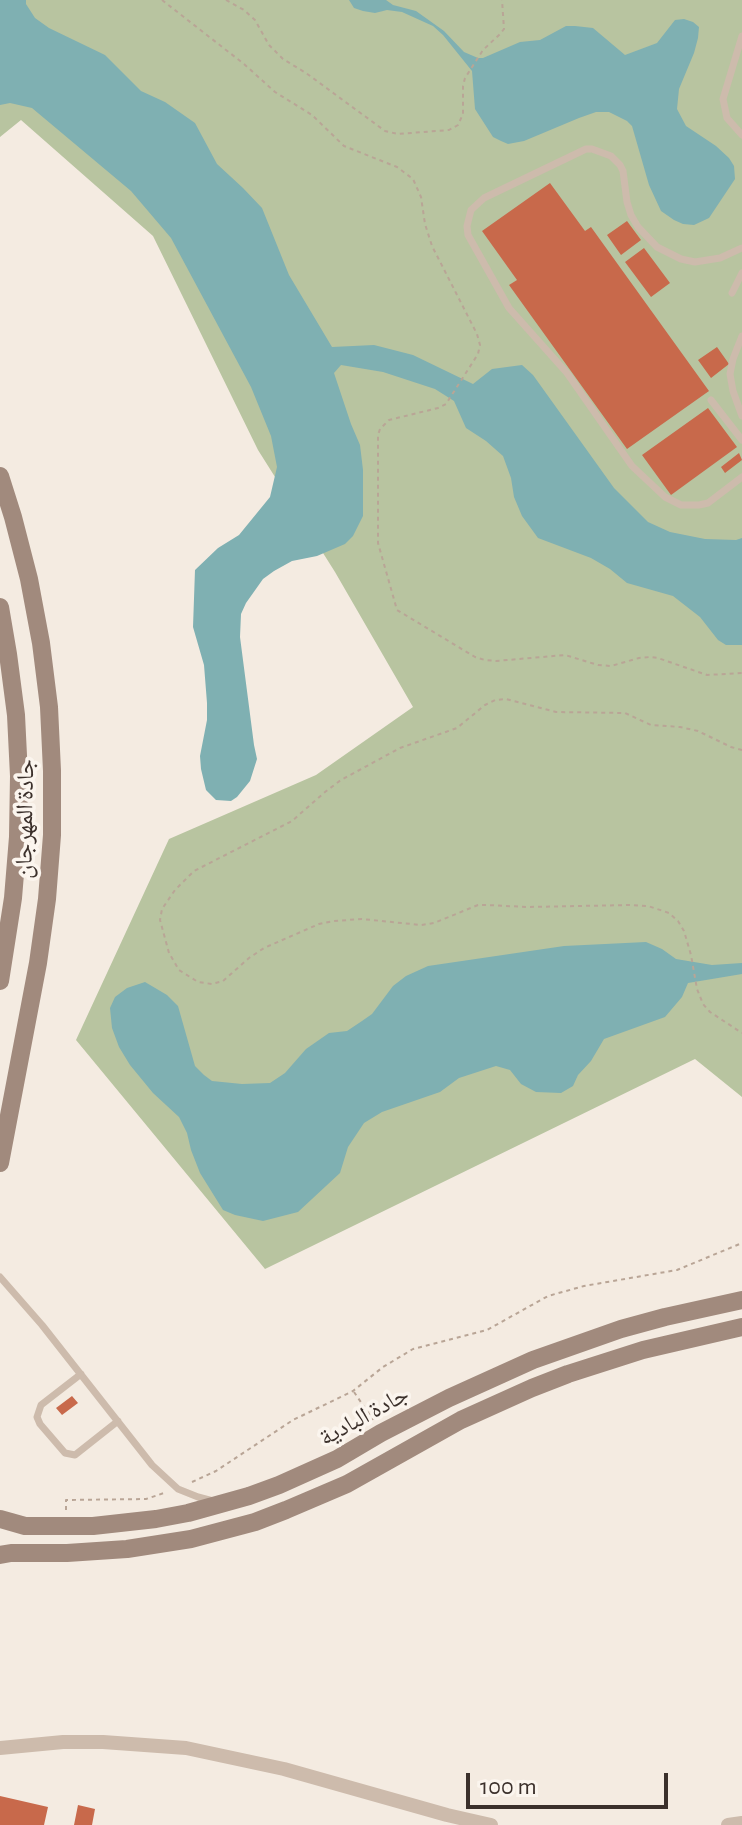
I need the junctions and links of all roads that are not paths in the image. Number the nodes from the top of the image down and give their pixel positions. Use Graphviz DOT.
graph roads {
  1 [pos="742,36"];
  2 [pos="742,135"];
  3 [pos="742,248"];
  4 [pos="742,273"];
  5 [pos="732,293"];
  6 [pos="742,336"];
  7 [pos="711,400"];
  8 [pos="742,416"];
  9 [pos="742,440"];
  10 [pos="0,476"];
  11 [pos="742,477"];
  12 [pos="0,607"];
  13 [pos="0,981"];
  14 [pos="0,1163"];
  15 [pos="0,1277"];
  16 [pos="742,1300"];
  17 [pos="742,1327"];
  18 [pos="81,1374"];
  19 [pos="118,1421"];
  20 [pos="223,1503"];
  21 [pos="0,1519"];
  22 [pos="0,1555"];
  23 [pos="0,1748"];
  24 [pos="742,1823"];
  25 [pos="491,1825"];
  26 [pos="728,1825"];
  1 -- 2 [label="lane"];
  3 -- 11 [label="lane"];
  4 -- 5 [label="lane"];
  6 -- 8 [label="lane"];
  7 -- 9 [label="lane"];
  10 -- 14 [label="street, جادة المهرجان"];
  12 -- 13 [label="street, جادة المهرجان"];
  15 -- 18 [label="lane"];
  16 -- 20 [label="street, جادة البادية"];
  17 -- 22 [label="street, جادة البادية"];
  18 -- 19 [label="lane"];
  18 -- 19 [label="lane"];
  19 -- 20 [label="lane"];
  20 -- 21 [label="street, جادة البادية"];
  23 -- 25 [label="street"];
  24 -- 26 [label="street"];
}
